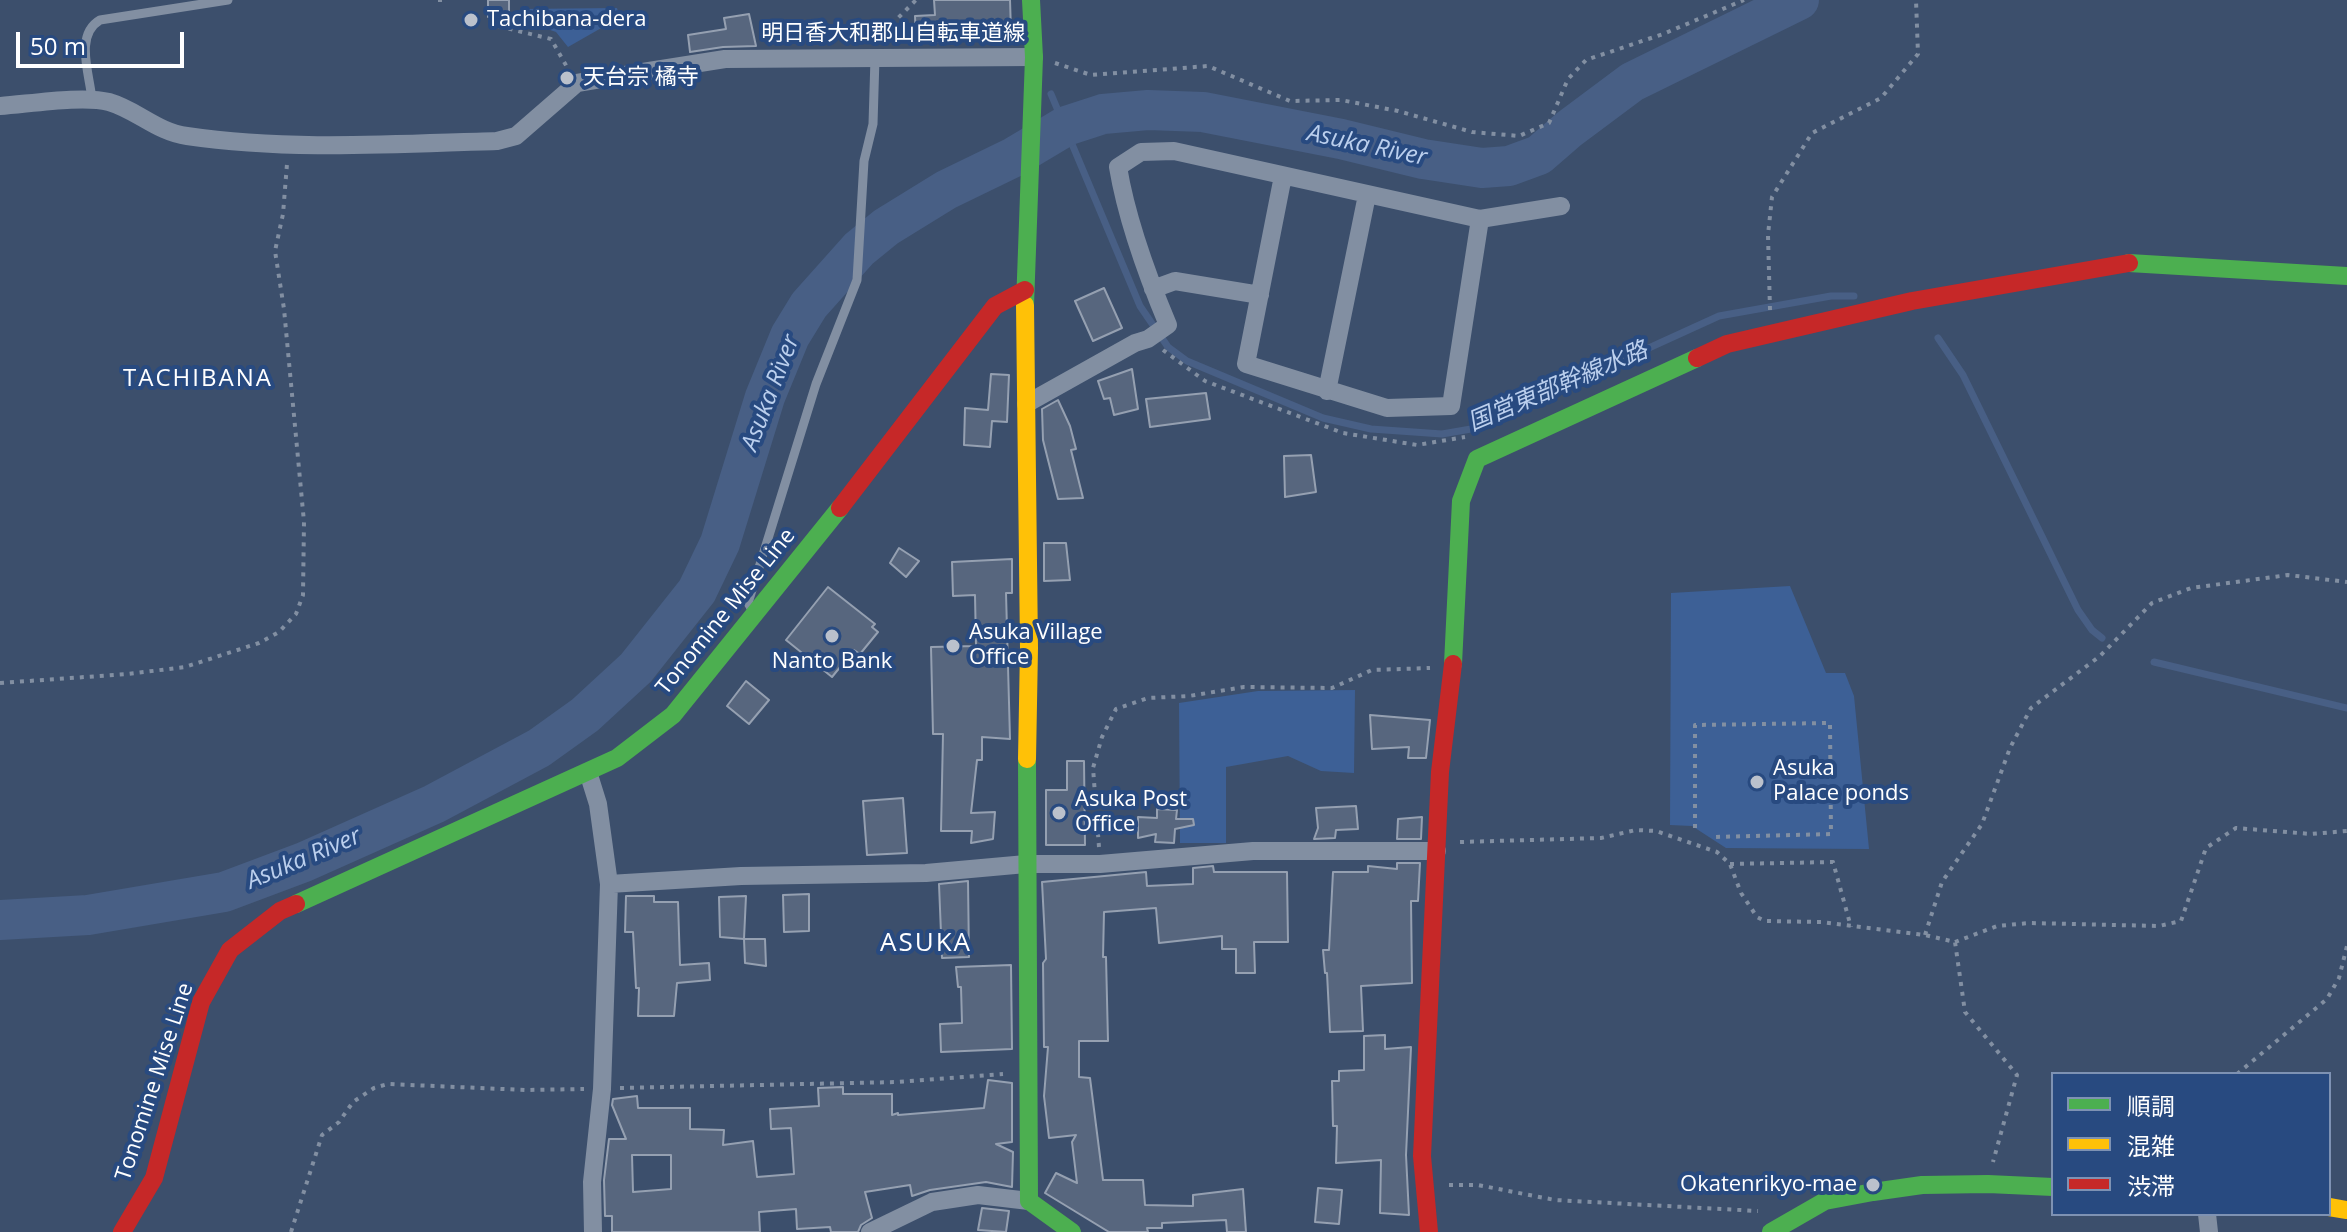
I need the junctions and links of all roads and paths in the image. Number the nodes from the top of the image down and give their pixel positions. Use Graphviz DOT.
graph roads {
  1 [pos="228,0"];
  2 [pos="916,0"];
  3 [pos="1031,0"];
  4 [pos="1744,0"];
  5 [pos="1916,0"];
  6 [pos="497,17"];
  7 [pos="1034,57"];
  8 [pos="875,58"];
  9 [pos="577,83"];
  10 [pos="92,100"];
  11 [pos="0,106"];
  12 [pos="289,146"];
  13 [pos="1283,176"];
  14 [pos="1367,195"];
  15 [pos="1561,206"];
  16 [pos="1480,219"];
  17 [pos="2347,276"];
  18 [pos="1153,289"];
  19 [pos="1025,290"];
  20 [pos="1260,295"];
  21 [pos="1771,313"];
  22 [pos="1327,391"];
  23 [pos="1026,404"];
  24 [pos="2347,582"];
  25 [pos="755,615"];
  26 [pos="1453,667"];
  27 [pos="0,683"];
  28 [pos="588,772"];
  29 [pos="1695,828"];
  30 [pos="2347,831"];
  31 [pos="1715,837"];
  32 [pos="1437,851"];
  33 [pos="1026,864"];
  34 [pos="1100,864"];
  35 [pos="1730,864"];
  36 [pos="609,884"];
  37 [pos="1851,927"];
  38 [pos="1925,935"];
  39 [pos="1955,942"];
  40 [pos="2347,946"];
  41 [pos="2239,1072"];
  42 [pos="1988,1184"];
  43 [pos="1425,1185"];
  44 [pos="2051,1187"];
  45 [pos="1029,1201"];
  46 [pos="1758,1211"];
  47 [pos="122,1232"];
  48 [pos="593,1232"];
  49 [pos="870,1232"];
  50 [pos="1072,1232"];
  51 [pos="1429,1232"];
  52 [pos="1771,1232"];
  1 -- 10 [label="lane"];
  2 -- 8 [label="path"];
  3 -- 7 [label="street"];
  4 -- 7 [label="path, 明日香大和郡山自転車道線"];
  5 -- 21 [label="path"];
  6 -- 9 [label="path"];
  7 -- 8 [label="street, 明日香大和郡山自転車道線"];
  7 -- 19 [label="street"];
  8 -- 9 [label="street, 明日香大和郡山自転車道線"];
  8 -- 25 [label="lane"];
  9 -- 12 [label="street"];
  10 -- 11 [label="street"];
  10 -- 12 [label="street"];
  12 -- 27 [label="path"];
  13 -- 14 [label="street"];
  13 -- 18 [label="street"];
  13 -- 20 [label="street"];
  14 -- 16 [label="street"];
  14 -- 22 [label="street"];
  15 -- 16 [label="street"];
  16 -- 22 [label="street"];
  17 -- 26 [label="street"];
  18 -- 20 [label="street"];
  18 -- 23 [label="street"];
  19 -- 23 [label="street"];
  19 -- 25 [label="street, Tonomine Mise Line"];
  20 -- 22 [label="street"];
  23 -- 33 [label="street"];
  24 -- 38 [label="path"];
  25 -- 28 [label="street, Tonomine Mise Line"];
  26 -- 32 [label="street"];
  26 -- 34 [label="path"];
  28 -- 36 [label="street"];
  28 -- 47 [label="street, Tonomine Mise Line"];
  29 -- 31 [label="path"];
  30 -- 39 [label="path"];
  32 -- 34 [label="street"];
  32 -- 35 [label="path"];
  32 -- 43 [label="street"];
  33 -- 34 [label="street"];
  33 -- 36 [label="street"];
  33 -- 45 [label="street"];
  35 -- 37 [label="path"];
  35 -- 37 [label="path"];
  36 -- 48 [label="street"];
  37 -- 38 [label="path"];
  38 -- 39 [label="path"];
  39 -- 42 [label="path"];
  40 -- 41 [label="path"];
  42 -- 44 [label="street"];
  42 -- 52 [label="street"];
  43 -- 46 [label="path"];
  43 -- 51 [label="street"];
  45 -- 49 [label="street"];
  45 -- 50 [label="street"];
}
